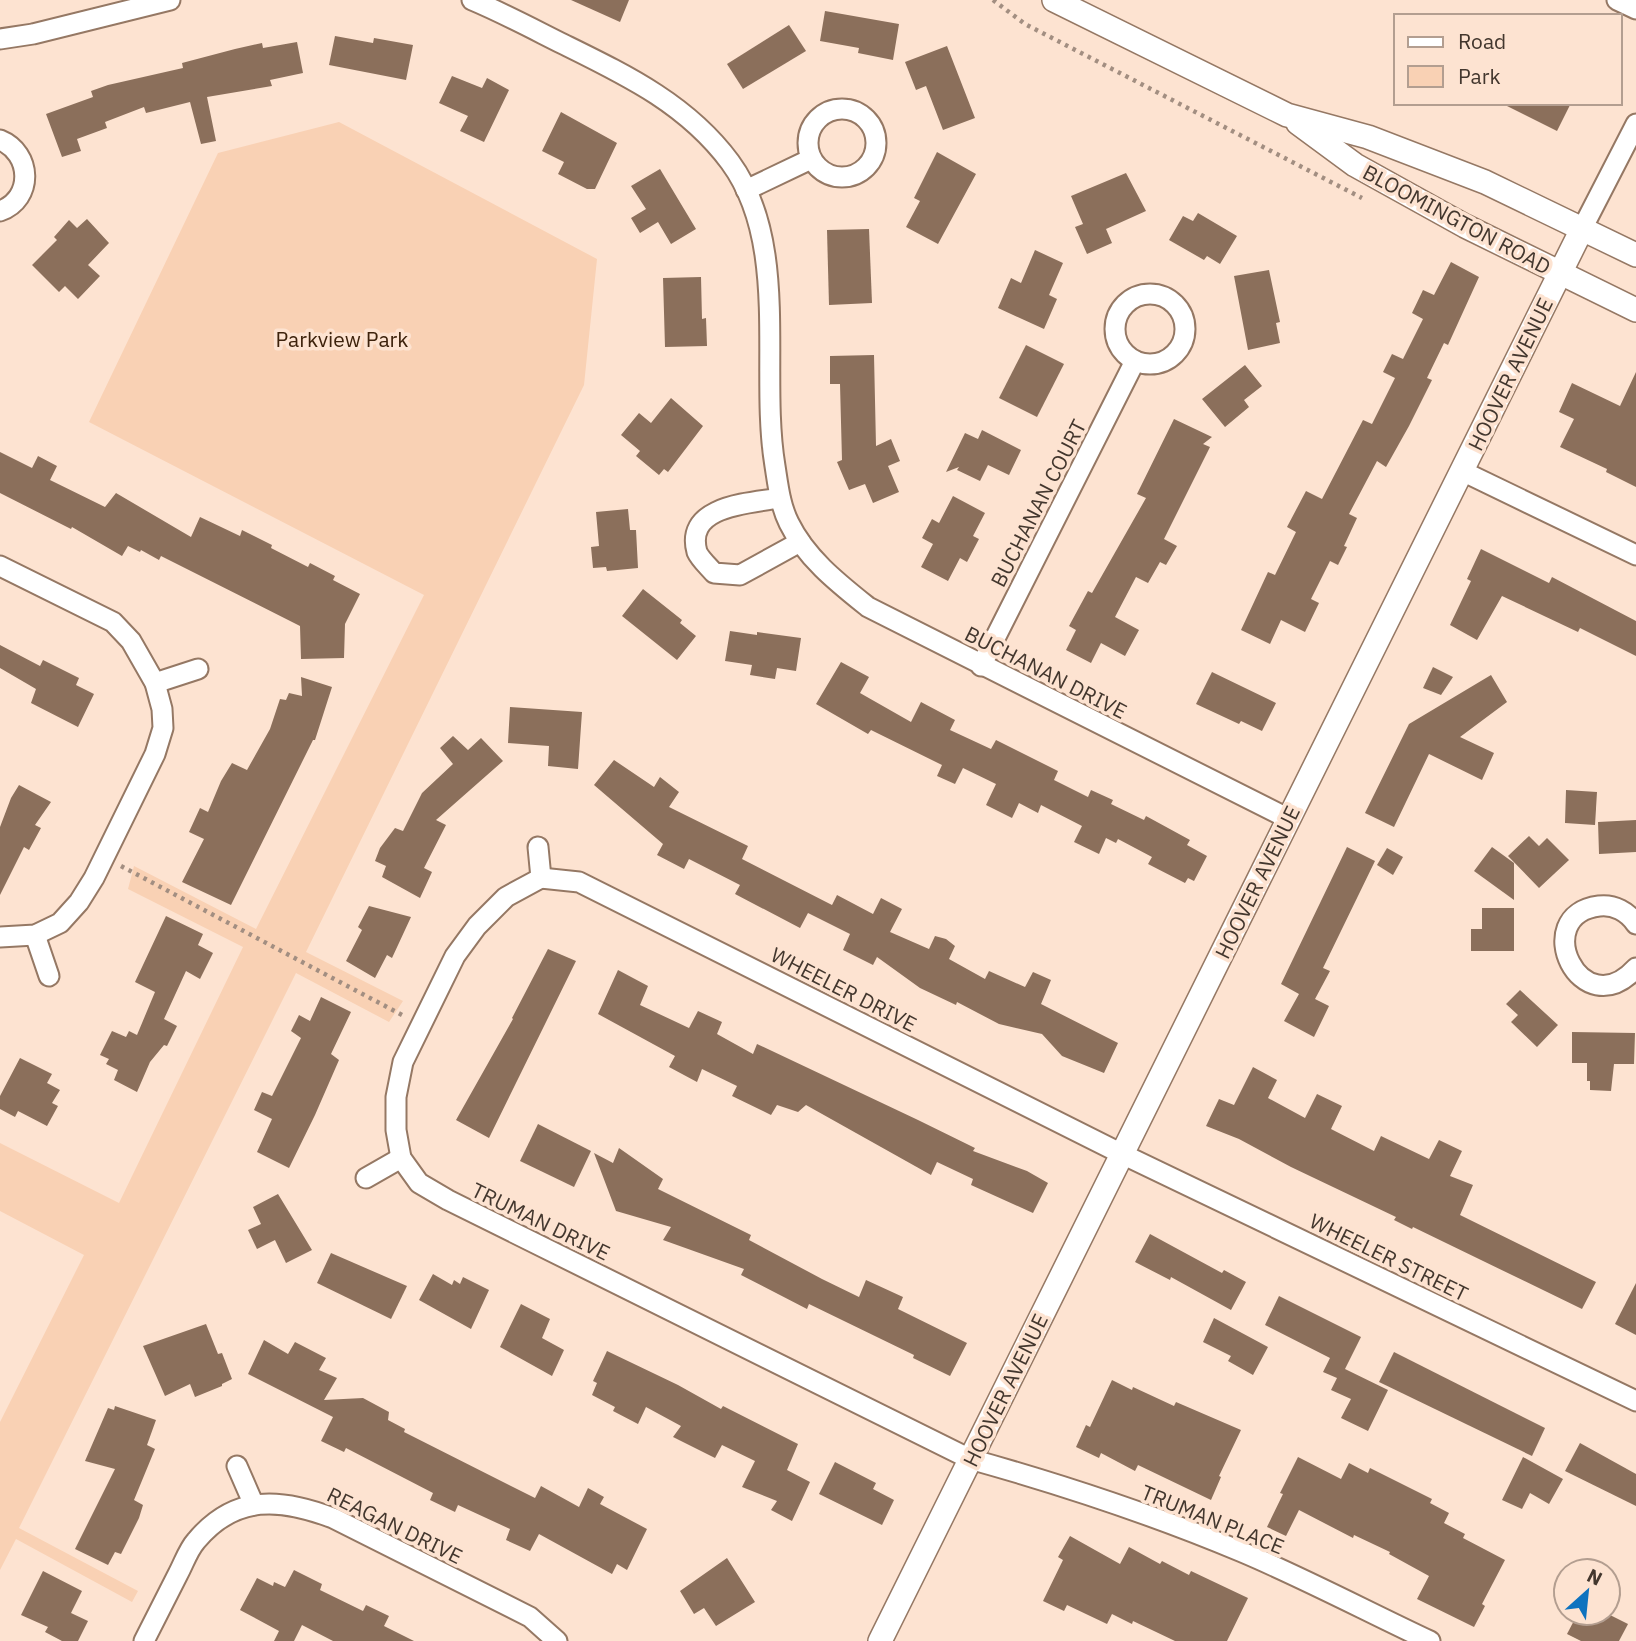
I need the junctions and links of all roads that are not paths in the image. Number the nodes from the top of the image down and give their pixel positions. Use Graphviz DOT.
graph roads {
  1 [pos="170,0"];
  2 [pos="472,0"];
  3 [pos="1054,0"];
  4 [pos="1618,0"];
  5 [pos="507,7"];
  6 [pos="1636,9"];
  7 [pos="0,39"];
  8 [pos="1287,115"];
  9 [pos="1636,124"];
  10 [pos="0,141"];
  11 [pos="811,159"];
  12 [pos="746,190"];
  13 [pos="0,211"];
  14 [pos="1582,229"];
  15 [pos="1636,255"];
  16 [pos="1560,274"];
  17 [pos="1636,310"];
  18 [pos="1135,361"];
  19 [pos="1462,471"];
  20 [pos="780,498"];
  21 [pos="800,542"];
  22 [pos="1636,555"];
  23 [pos="0,566"];
  24 [pos="981,666"];
  25 [pos="198,669"];
  26 [pos="155,683"];
  27 [pos="1289,819"];
  28 [pos="538,847"];
  29 [pos="541,878"];
  30 [pos="1636,924"];
  31 [pos="35,936"];
  32 [pos="0,937"];
  33 [pos="1636,968"];
  34 [pos="49,976"];
  35 [pos="1122,1154"];
  36 [pos="401,1158"];
  37 [pos="366,1178"];
  38 [pos="1636,1401"];
  39 [pos="970,1459"];
  40 [pos="237,1466"];
  41 [pos="254,1505"];
  42 [pos="144,1641"];
  43 [pos="557,1641"];
  44 [pos="880,1641"];
  45 [pos="1430,1641"];
  1 -- 7 [label="street"];
  2 -- 5 [label="street, BUCHANAN DRIVE"];
  3 -- 8 [label="street, BLOOMINGTON ROAD"];
  4 -- 6 [label="street"];
  5 -- 12 [label="street, BUCHANAN DRIVE"];
  8 -- 14 [label="street, BLOOMINGTON ROAD"];
  8 -- 16 [label="street, BLOOMINGTON ROAD"];
  9 -- 14 [label="street, HOOVER AVENUE"];
  10 -- 13 [label="street"];
  11 -- 12 [label="street"];
  12 -- 20 [label="street, BUCHANAN DRIVE"];
  14 -- 15 [label="street, BLOOMINGTON ROAD"];
  14 -- 16 [label="street, HOOVER AVENUE"];
  16 -- 17 [label="street, BLOOMINGTON ROAD"];
  16 -- 19 [label="street, HOOVER AVENUE"];
  18 -- 24 [label="street, BUCHANAN COURT"];
  19 -- 22 [label="street"];
  19 -- 27 [label="street, HOOVER AVENUE"];
  20 -- 21 [label="street, BUCHANAN DRIVE"];
  20 -- 21 [label="street"];
  21 -- 24 [label="street, BUCHANAN DRIVE"];
  23 -- 26 [label="street"];
  24 -- 27 [label="street, BUCHANAN DRIVE"];
  25 -- 26 [label="street"];
  26 -- 31 [label="street"];
  27 -- 35 [label="street, HOOVER AVENUE"];
  28 -- 29 [label="street"];
  29 -- 35 [label="street, WHEELER DRIVE"];
  29 -- 36 [label="street"];
  30 -- 33 [label="street"];
  31 -- 32 [label="street"];
  31 -- 34 [label="street"];
  35 -- 38 [label="street, WHEELER STREET"];
  35 -- 39 [label="street, HOOVER AVENUE"];
  36 -- 37 [label="street"];
  36 -- 39 [label="street, TRUMAN DRIVE"];
  39 -- 44 [label="street, HOOVER AVENUE"];
  39 -- 45 [label="street, TRUMAN PLACE"];
  40 -- 41 [label="street"];
  41 -- 42 [label="street, REAGAN DRIVE"];
  41 -- 43 [label="street, REAGAN DRIVE"];
}
